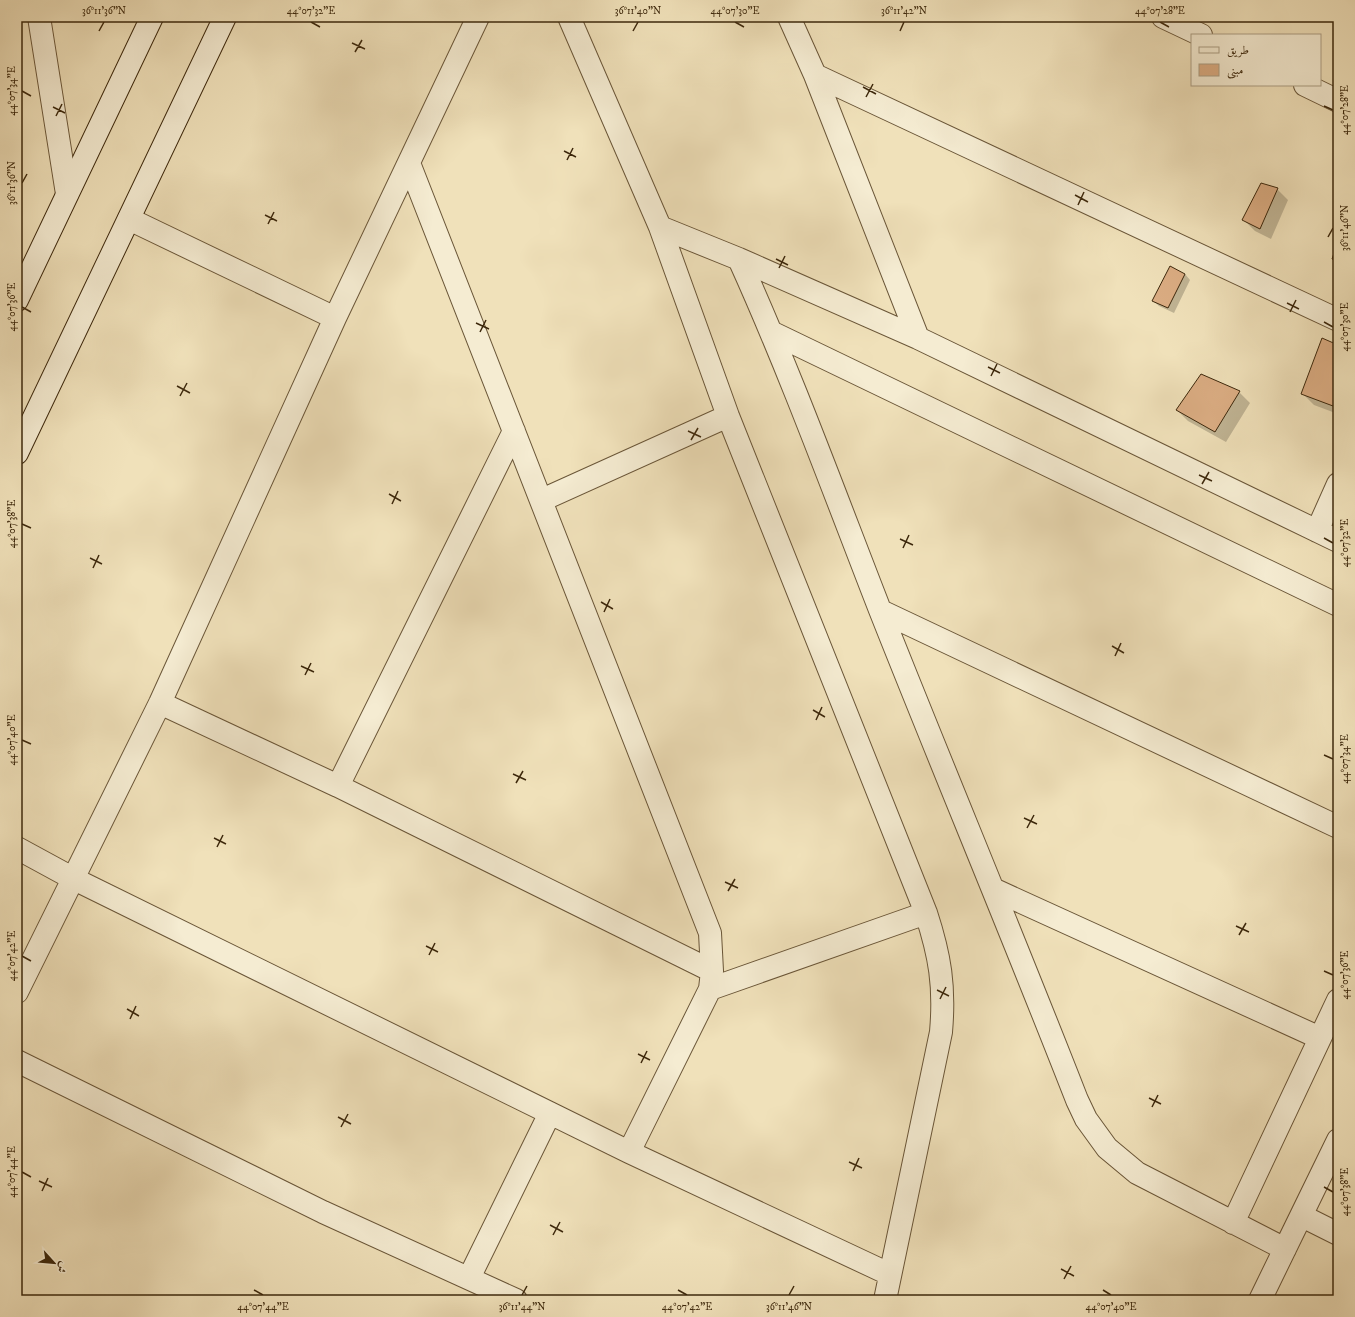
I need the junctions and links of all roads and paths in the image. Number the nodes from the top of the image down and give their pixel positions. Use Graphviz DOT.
graph roads {
  1 [pos="39,17"];
  2 [pos="152,17"];
  3 [pos="225,17"];
  4 [pos="478,17"];
  5 [pos="569,17"];
  6 [pos="789,17"];
  7 [pos="1163,17"];
  8 [pos="1199,34"];
  9 [pos="815,75"];
  10 [pos="1307,86"];
  11 [pos="1338,101"];
  12 [pos="410,163"];
  13 [pos="67,194"];
  14 [pos="130,219"];
  15 [pos="660,226"];
  16 [pos="739,259"];
  17 [pos="17,300"];
  18 [pos="335,318"];
  19 [pos="1338,320"];
  20 [pos="773,333"];
  21 [pos="918,338"];
  22 [pos="728,416"];
  23 [pos="514,431"];
  24 [pos="17,453"];
  25 [pos="1338,484"];
  26 [pos="542,500"];
  27 [pos="1317,531"];
  28 [pos="1338,541"];
  29 [pos="1338,605"];
  30 [pos="881,611"];
  31 [pos="160,703"];
  32 [pos="338,786"];
  33 [pos="1338,826"];
  34 [pos="17,848"];
  35 [pos="74,879"];
  36 [pos="994,890"];
  37 [pos="926,913"];
  38 [pos="711,980"];
  39 [pos="17,992"];
  40 [pos="1338,1000"];
  41 [pos="1320,1038"];
  42 [pos="17,1061"];
  43 [pos="550,1113"];
  44 [pos="1338,1140"];
  45 [pos="629,1152"];
  46 [pos="1302,1216"];
  47 [pos="1233,1223"];
  48 [pos="1338,1234"];
  49 [pos="1285,1249"];
  50 [pos="889,1274"];
  51 [pos="469,1278"];
  52 [pos="516,1300"];
  53 [pos="885,1300"];
  54 [pos="1260,1300"];
  1 -- 13 [label="street"];
  2 -- 13 [label="street"];
  3 -- 14 [label="street"];
  4 -- 12 [label="street"];
  5 -- 15 [label="street"];
  6 -- 9 [label="street"];
  7 -- 8 [label="street"];
  9 -- 19 [label="street"];
  9 -- 21 [label="street"];
  10 -- 11 [label="street"];
  12 -- 18 [label="street"];
  12 -- 23 [label="street"];
  13 -- 17 [label="street"];
  14 -- 18 [label="street"];
  14 -- 24 [label="street"];
  15 -- 16 [label="street"];
  15 -- 22 [label="street"];
  16 -- 20 [label="street"];
  16 -- 21 [label="street"];
  18 -- 31 [label="street"];
  20 -- 29 [label="street"];
  20 -- 30 [label="street"];
  21 -- 27 [label="street"];
  22 -- 26 [label="street"];
  22 -- 37 [label="street"];
  23 -- 26 [label="street"];
  23 -- 32 [label="street"];
  25 -- 27 [label="street"];
  26 -- 38 [label="street"];
  27 -- 28 [label="street"];
  30 -- 33 [label="street"];
  30 -- 36 [label="street"];
  31 -- 32 [label="street"];
  31 -- 35 [label="street"];
  32 -- 38 [label="street"];
  34 -- 35 [label="street"];
  35 -- 39 [label="street"];
  35 -- 43 [label="street"];
  36 -- 41 [label="street"];
  36 -- 47 [label="street"];
  37 -- 38 [label="street"];
  37 -- 50 [label="street"];
  38 -- 45 [label="street"];
  40 -- 41 [label="street"];
  41 -- 47 [label="street"];
  42 -- 51 [label="street"];
  43 -- 45 [label="street"];
  43 -- 51 [label="street"];
  44 -- 46 [label="street"];
  45 -- 50 [label="street"];
  46 -- 48 [label="street"];
  46 -- 49 [label="street"];
  47 -- 49 [label="street"];
  49 -- 54 [label="street"];
  50 -- 53 [label="street"];
  51 -- 52 [label="street"];
}
